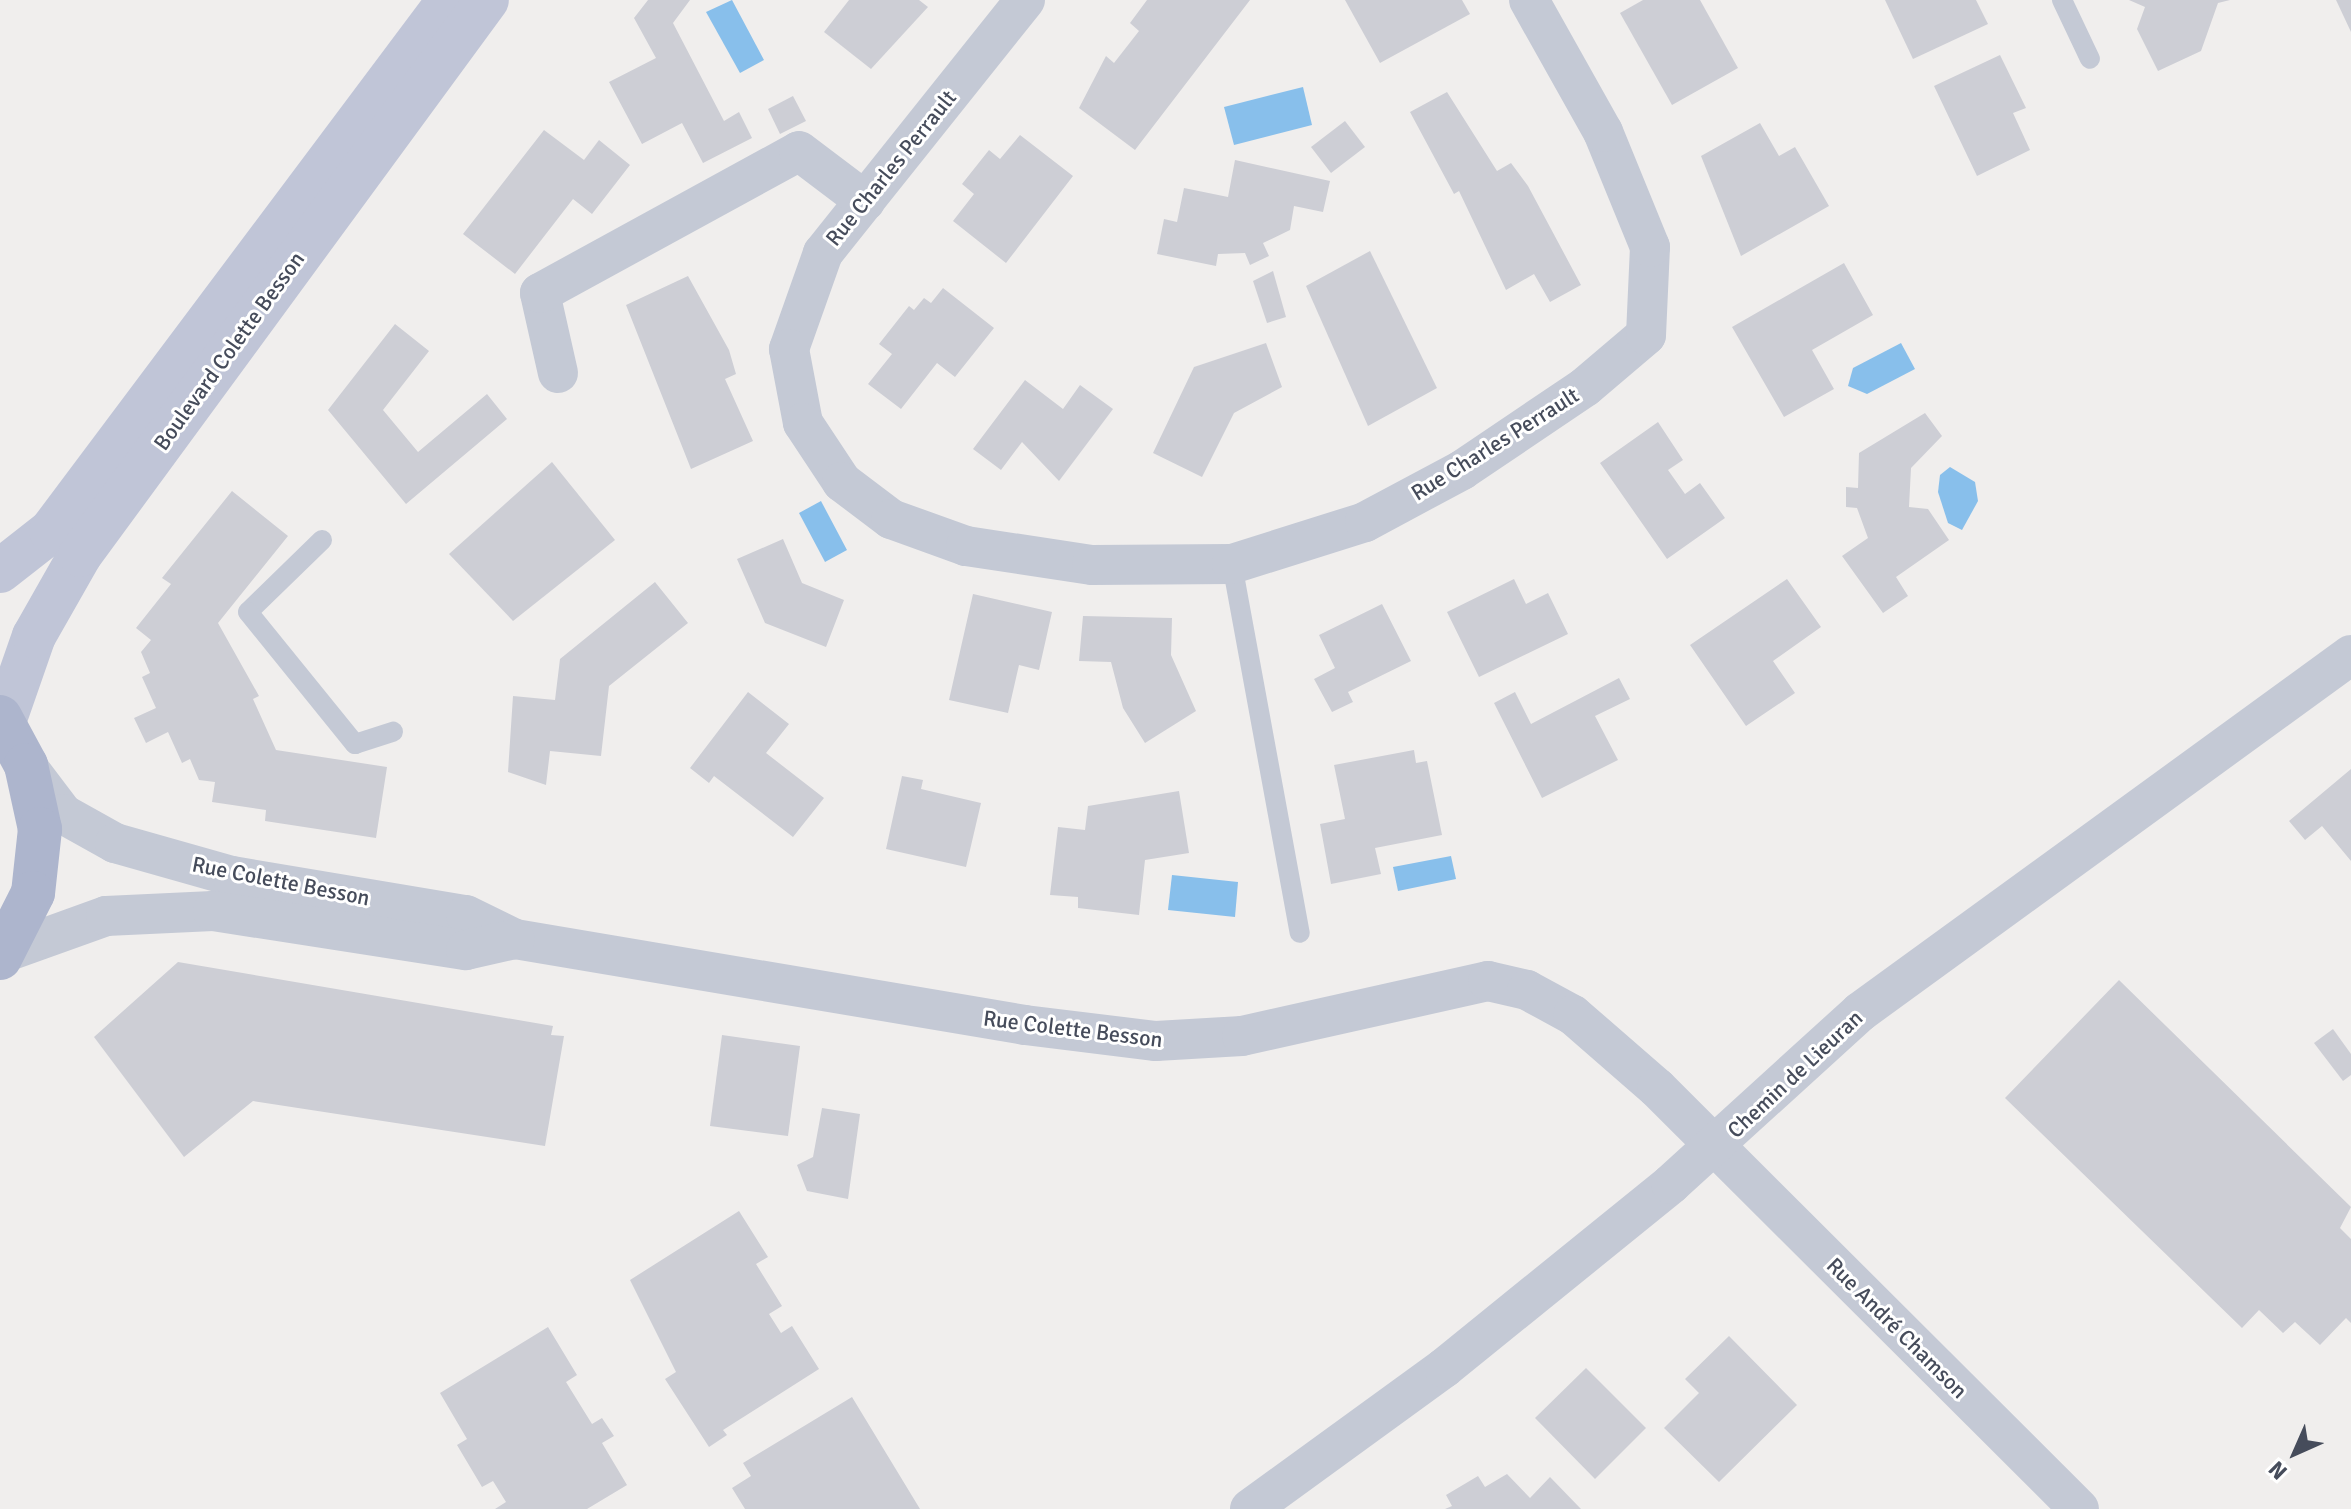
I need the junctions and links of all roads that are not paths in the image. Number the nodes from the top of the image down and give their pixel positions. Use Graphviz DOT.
graph roads {
  1 [pos="449,0"];
  2 [pos="487,0"];
  3 [pos="1025,0"];
  4 [pos="1529,0"];
  5 [pos="2062,0"];
  6 [pos="2090,59"];
  7 [pos="865,201"];
  8 [pos="558,373"];
  9 [pos="322,540"];
  10 [pos="1232,564"];
  11 [pos="0,571"];
  12 [pos="2351,655"];
  13 [pos="2,719"];
  14 [pos="393,732"];
  15 [pos="26,765"];
  16 [pos="1300,933"];
  17 [pos="515,939"];
  18 [pos="3,955"];
  19 [pos="1713,1149"];
  20 [pos="1250,1509"];
  21 [pos="2079,1509"];
  1 -- 11 [label="main road, Boulevard Colette Besson"];
  2 -- 13 [label="main road, Boulevard Colette Besson"];
  3 -- 7 [label="street, Rue Charles Perrault"];
  4 -- 10 [label="street, Rue Charles Perrault"];
  5 -- 6 [label="lane"];
  7 -- 8 [label="street"];
  7 -- 10 [label="street, Rue Charles Perrault"];
  9 -- 14 [label="lane"];
  10 -- 16 [label="lane"];
  12 -- 19 [label="street, Chemin de Lieuran"];
  13 -- 15 [label="main road"];
  15 -- 17 [label="street, Rue Colette Besson"];
  15 -- 18 [label="main road"];
  17 -- 18 [label="street, Rue Colette Besson"];
  17 -- 19 [label="street, Rue Colette Besson"];
  19 -- 20 [label="street, Chemin de Lieuran"];
  19 -- 21 [label="street, Rue André Chamson"];
}
